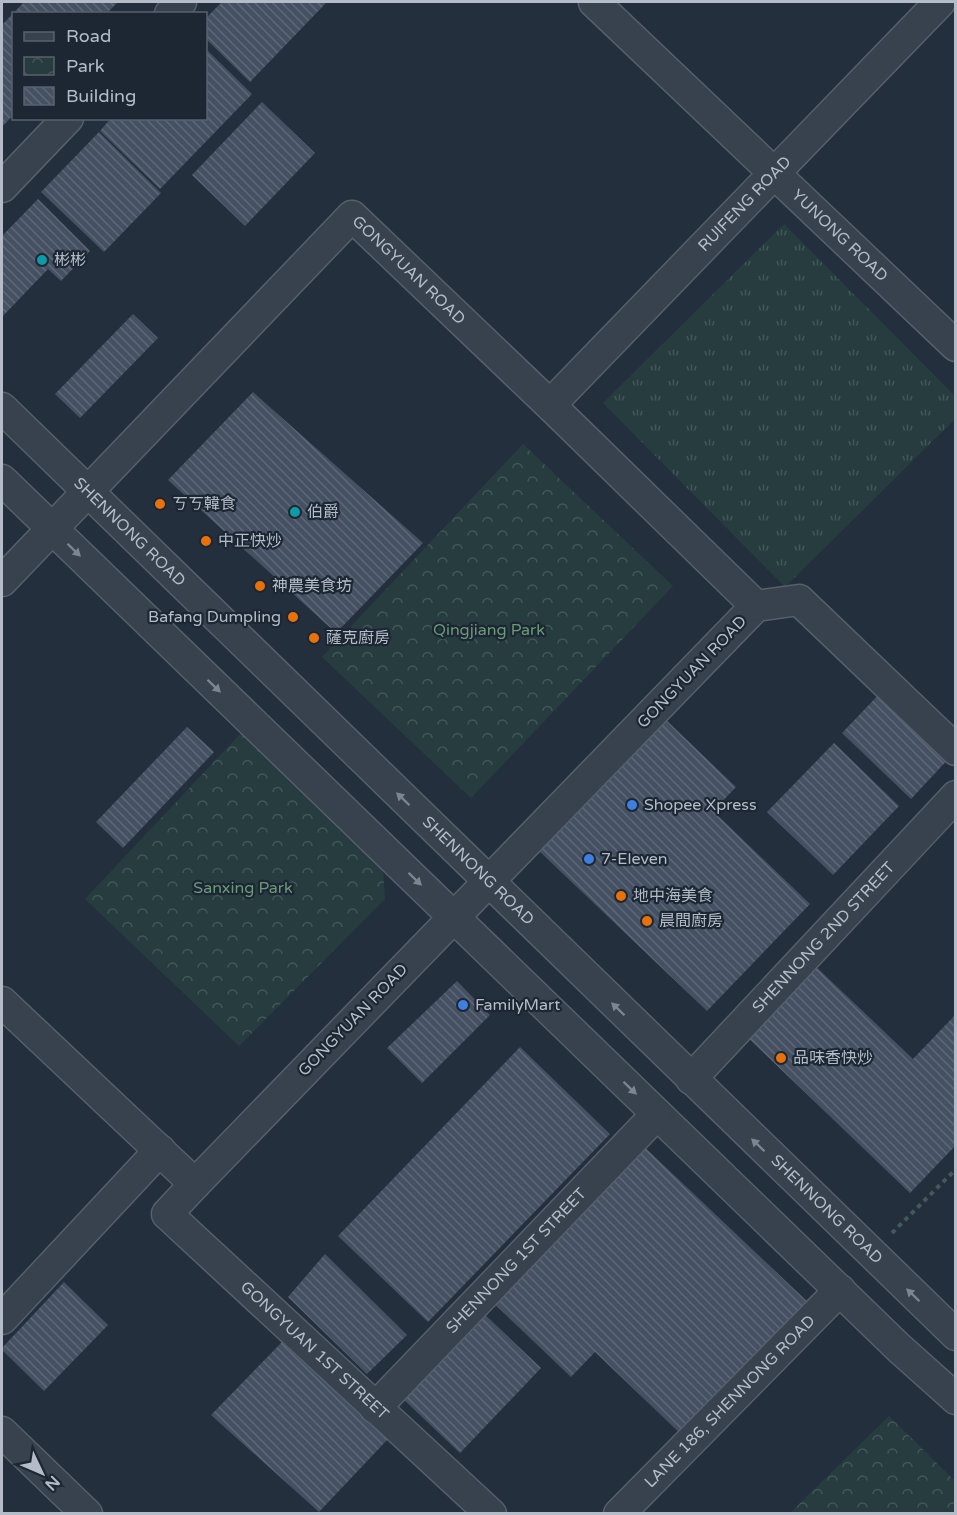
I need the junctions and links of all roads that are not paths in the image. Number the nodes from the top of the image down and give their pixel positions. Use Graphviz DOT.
graph roads {
  1 [pos="594,2"];
  2 [pos="940,2"];
  3 [pos="66,120"];
  4 [pos="773,174"];
  5 [pos="2,187"];
  6 [pos="956,346"];
  7 [pos="550,405"];
  8 [pos="2,408"];
  9 [pos="2,480"];
  10 [pos="88,492"];
  11 [pos="52,529"];
  12 [pos="2,581"];
  13 [pos="756,606"];
  14 [pos="956,750"];
  15 [pos="956,796"];
  16 [pos="488,881"];
  17 [pos="453,917"];
  18 [pos="2,1002"];
  19 [pos="690,1079"];
  20 [pos="657,1114"];
  21 [pos="160,1150"];
  22 [pos="195,1184"];
  23 [pos="840,1290"];
  24 [pos="2,1319"];
  25 [pos="956,1335"];
  26 [pos="956,1399"];
  27 [pos="375,1408"];
  28 [pos="2,1432"];
  29 [pos="87,1514"];
  30 [pos="491,1514"];
  31 [pos="619,1514"];
  1 -- 4 [label="street, YUNONG ROAD"];
  2 -- 4 [label="street, RUIFENG ROAD"];
  3 -- 5 [label="street"];
  4 -- 6 [label="street, YUNONG ROAD"];
  4 -- 7 [label="street, RUIFENG ROAD"];
  7 -- 10 [label="street, GONGYUAN ROAD"];
  7 -- 13 [label="street, GONGYUAN ROAD"];
  8 -- 10 [label="street, SHENNONG ROAD"];
  9 -- 11 [label="street"];
  10 -- 11 [label="street, GONGYUAN ROAD"];
  16 -- 10 [label="street, SHENNONG ROAD, one-way"];
  11 -- 12 [label="street, GONGYUAN ROAD"];
  11 -- 17 [label="street, one-way"];
  13 -- 14 [label="street"];
  13 -- 16 [label="street, GONGYUAN ROAD"];
  15 -- 19 [label="street, SHENNONG 2ND STREET"];
  16 -- 17 [label="street, GONGYUAN ROAD"];
  19 -- 16 [label="street, SHENNONG ROAD, one-way"];
  17 -- 20 [label="street, one-way"];
  17 -- 22 [label="street, GONGYUAN ROAD"];
  18 -- 21 [label="street"];
  25 -- 19 [label="street, SHENNONG ROAD, one-way"];
  20 -- 23 [label="street"];
  20 -- 27 [label="street, SHENNONG 1ST STREET"];
  21 -- 22 [label="street"];
  21 -- 24 [label="street"];
  22 -- 27 [label="street, GONGYUAN 1ST STREET"];
  23 -- 26 [label="street"];
  23 -- 31 [label="street, LANE 186, SHENNONG ROAD"];
  27 -- 30 [label="street, GONGYUAN 1ST STREET"];
  28 -- 29 [label="street"];
}
